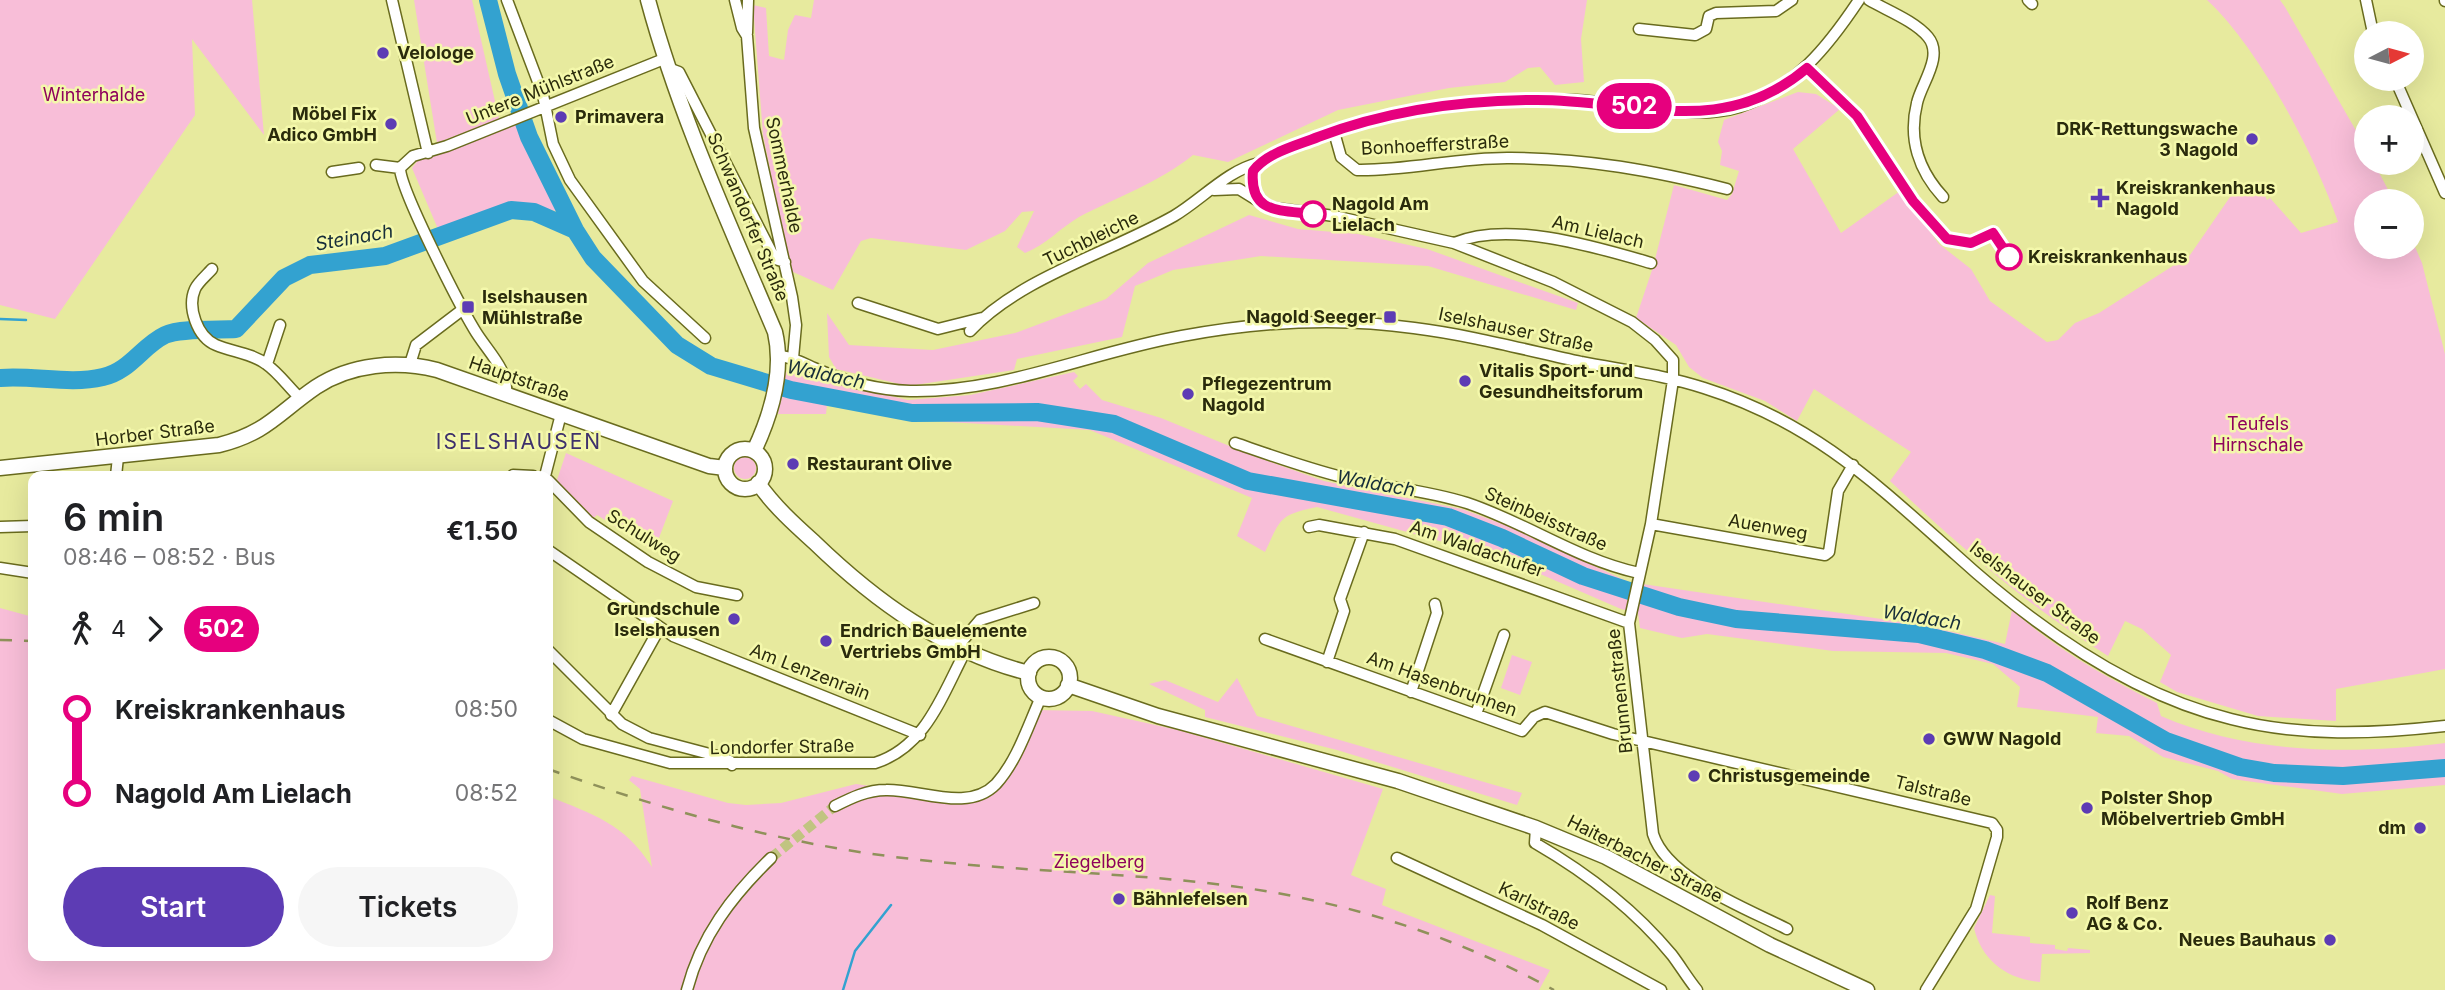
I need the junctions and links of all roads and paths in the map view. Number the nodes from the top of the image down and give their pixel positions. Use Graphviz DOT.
graph roads {
  1 [pos="392,0"];
  2 [pos="507,0"];
  3 [pos="648,0"];
  4 [pos="735,0"];
  5 [pos="748,0"];
  6 [pos="1792,0"];
  7 [pos="1858,0"];
  8 [pos="1869,0"];
  9 [pos="2366,0"];
  10 [pos="2370,21"];
  11 [pos="1639,29"];
  12 [pos="747,36"];
  13 [pos="666,64"];
  14 [pos="1807,68"];
  15 [pos="2400,91"];
  16 [pos="539,109"];
  17 [pos="1334,131"];
  18 [pos="428,153"];
  19 [pos="1260,162"];
  20 [pos="376,165"];
  21 [pos="359,168"];
  22 [pos="400,168"];
  23 [pos="332,172"];
  24 [pos="1214,190"];
  25 [pos="1727,190"];
  26 [pos="2445,193"];
  27 [pos="1254,196"];
  28 [pos="1943,197"];
  29 [pos="1993,233"];
  30 [pos="1454,243"];
  31 [pos="785,261"];
  32 [pos="1651,263"];
  33 [pos="212,269"];
  34 [pos="858,303"];
  35 [pos="463,310"];
  36 [pos="982,318"];
  37 [pos="280,325"];
  38 [pos="970,331"];
  39 [pos="705,338"];
  40 [pos="787,357"];
  41 [pos="267,364"];
  42 [pos="410,365"];
  43 [pos="1673,380"];
  44 [pos="506,394"];
  45 [pos="301,399"];
  46 [pos="561,414"];
  47 [pos="1235,443"];
  48 [pos="754,451"];
  49 [pos="118,457"];
  50 [pos="1853,465"];
  51 [pos="0,468"];
  52 [pos="725,468"];
  53 [pos="117,471"];
  54 [pos="548,471"];
  55 [pos="758,483"];
  56 [pos="553,485"];
  57 [pos="1651,524"];
  58 [pos="28,526"];
  59 [pos="0,527"];
  60 [pos="1309,527"];
  61 [pos="1364,532"];
  62 [pos="553,554"];
  63 [pos="0,568"];
  64 [pos="28,571"];
  65 [pos="1638,579"];
  66 [pos="737,595"];
  67 [pos="1034,603"];
  68 [pos="1435,604"];
  69 [pos="1630,617"];
  70 [pos="659,629"];
  71 [pos="1504,635"];
  72 [pos="1265,639"];
  73 [pos="962,648"];
  74 [pos="553,655"];
  75 [pos="1327,662"];
  76 [pos="1028,673"];
  77 [pos="1068,685"];
  78 [pos="1411,692"];
  79 [pos="1041,697"];
  80 [pos="1476,714"];
  81 [pos="611,715"];
  82 [pos="553,723"];
  83 [pos="2445,726"];
  84 [pos="920,735"];
  85 [pos="1643,741"];
  86 [pos="732,765"];
  87 [pos="835,806"];
  88 [pos="1536,828"];
  89 [pos="771,858"];
  90 [pos="1397,859"];
  91 [pos="1787,929"];
  92 [pos="687,990"];
  93 [pos="1661,990"];
  94 [pos="1698,990"];
  95 [pos="1867,990"];
  96 [pos="1926,990"];
  1 -- 18 [label="street"];
  2 -- 16 [label="street"];
  3 -- 13 [label="main road, Schwandorfer Straße"];
  4 -- 12 [label="street, Sommerhalde"];
  5 -- 12 [label="street"];
  6 -- 11 [label="street"];
  7 -- 14 [label="street, Tuchbleiche"];
  8 -- 28 [label="street"];
  9 -- 10 [label="street"];
  12 -- 31 [label="street, Sommerhalde"];
  13 -- 16 [label="street, Untere Mühlstraße"];
  13 -- 31 [label="street"];
  13 -- 40 [label="main road, Schwandorfer Straße"];
  14 -- 17 [label="street, Tuchbleiche"];
  14 -- 29 [label="street"];
  15 -- 26 [label="street"];
  16 -- 18 [label="street, Untere Mühlstraße"];
  16 -- 39 [label="street"];
  17 -- 19 [label="street, Tuchbleiche"];
  17 -- 25 [label="street, Bonhoefferstraße"];
  18 -- 22 [label="street, Untere Mühlstraße"];
  19 -- 24 [label="street, Tuchbleiche"];
  19 -- 27 [label="street"];
  20 -- 22 [label="street"];
  21 -- 23 [label="street"];
  22 -- 35 [label="street"];
  24 -- 27 [label="street"];
  24 -- 36 [label="street, Tuchbleiche"];
  27 -- 30 [label="street"];
  30 -- 32 [label="street, Am Lielach"];
  30 -- 43 [label="street"];
  31 -- 40 [label="street, Sommerhalde"];
  33 -- 41 [label="street"];
  34 -- 36 [label="street, Tuchbleiche"];
  35 -- 42 [label="street"];
  35 -- 44 [label="street"];
  36 -- 38 [label="street, Tuchbleiche"];
  37 -- 41 [label="street"];
  40 -- 43 [label="street, Iselshauser Straße"];
  40 -- 48 [label="main road, Schwandorfer Straße"];
  41 -- 45 [label="street"];
  42 -- 44 [label="main road, Hauptstraße"];
  42 -- 45 [label="main road, Hauptstraße"];
  43 -- 50 [label="street, Iselshauser Straße"];
  43 -- 57 [label="street, Brunnenstraße"];
  44 -- 46 [label="main road, Hauptstraße"];
  45 -- 49 [label="main road, Horber Straße"];
  46 -- 52 [label="main road, Hauptstraße"];
  46 -- 54 [label="street, Schulweg"];
  47 -- 65 [label="street, Steinbeisstraße"];
  48 -- 52 [label="main road"];
  48 -- 55 [label="main road"];
  49 -- 51 [label="main road, Horber Straße"];
  49 -- 53 [label="street"];
  50 -- 57 [label="street, Auenweg"];
  50 -- 83 [label="street, Iselshauser Straße"];
  52 -- 55 [label="main road"];
  55 -- 73 [label="main road"];
  56 -- 66 [label="street, Schulweg"];
  57 -- 65 [label="street, Brunnenstraße"];
  58 -- 59 [label="street"];
  60 -- 61 [label="street, Am Waldachufer"];
  61 -- 69 [label="street, Am Waldachufer"];
  61 -- 75 [label="street"];
  62 -- 70 [label="street, Am Lenzenrain"];
  63 -- 64 [label="street"];
  65 -- 69 [label="street, Brunnenstraße"];
  67 -- 73 [label="street, Londorfer Straße"];
  68 -- 78 [label="street"];
  69 -- 85 [label="street, Brunnenstraße"];
  70 -- 81 [label="street"];
  70 -- 84 [label="street, Am Lenzenrain"];
  71 -- 80 [label="street"];
  72 -- 75 [label="street, Am Hasenbrunnen"];
  73 -- 76 [label="main road"];
  73 -- 84 [label="street, Londorfer Straße"];
  74 -- 81 [label="street"];
  75 -- 78 [label="street, Am Hasenbrunnen"];
  76 -- 77 [label="main road"];
  76 -- 79 [label="main road"];
  77 -- 79 [label="main road"];
  77 -- 88 [label="main road, Haiterbacher Straße"];
  78 -- 80 [label="street, Am Hasenbrunnen"];
  79 -- 87 [label="street"];
  80 -- 85 [label="street, Am Hasenbrunnen"];
  81 -- 86 [label="street"];
  82 -- 86 [label="street, Londorfer Straße"];
  84 -- 86 [label="street, Londorfer Straße"];
  85 -- 91 [label="street, Brunnenstraße"];
  85 -- 96 [label="street, Talstraße"];
  88 -- 94 [label="street"];
  88 -- 95 [label="main road, Haiterbacher Straße"];
  89 -- 92 [label="street"];
  90 -- 93 [label="street, Karlstraße"];
}
